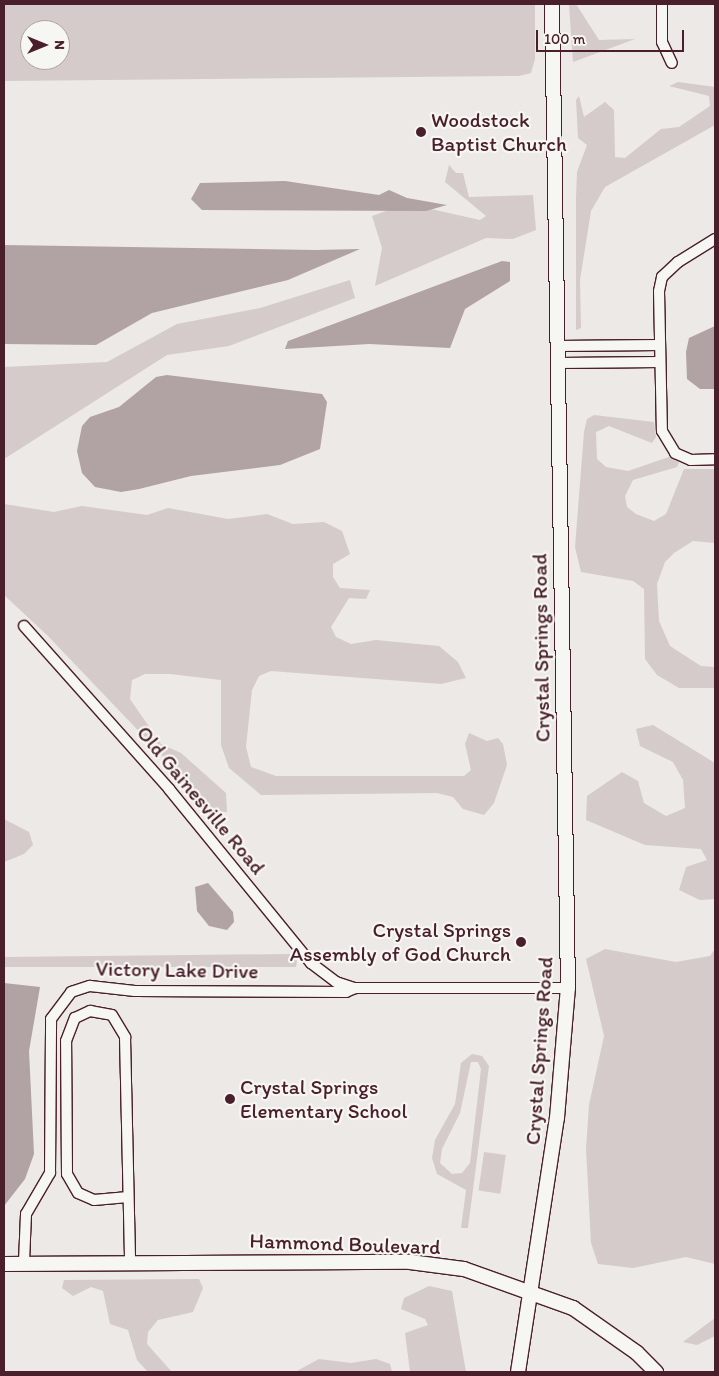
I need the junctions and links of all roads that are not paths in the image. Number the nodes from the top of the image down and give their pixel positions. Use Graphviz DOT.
graph roads {
  1 [pos="552,4"];
  2 [pos="662,4"];
  3 [pos="672,64"];
  4 [pos="715,239"];
  5 [pos="660,345"];
  6 [pos="558,346"];
  7 [pos="660,362"];
  8 [pos="559,363"];
  9 [pos="715,459"];
  10 [pos="24,626"];
  11 [pos="355,988"];
  12 [pos="568,988"];
  13 [pos="128,1197"];
  14 [pos="130,1261"];
  15 [pos="24,1262"];
  16 [pos="4,1264"];
  17 [pos="529,1289"];
  18 [pos="518,1372"];
  19 [pos="656,1372"];
  1 -- 6 [label="street, Crystal Springs Road"];
  2 -- 3 [label="street"];
  4 -- 5 [label="street"];
  5 -- 6 [label="street"];
  5 -- 7 [label="street"];
  6 -- 8 [label="street, Crystal Springs Road"];
  7 -- 8 [label="street"];
  7 -- 9 [label="street"];
  8 -- 12 [label="street, Crystal Springs Road"];
  10 -- 11 [label="street, Old Gainesville Road"];
  11 -- 12 [label="street, Victory Lake Drive"];
  11 -- 15 [label="street, Victory Lake Drive"];
  12 -- 17 [label="street, Crystal Springs Road"];
  13 -- 13 [label="street"];
  13 -- 14 [label="street"];
  14 -- 15 [label="street, Hammond Boulevard"];
  14 -- 17 [label="street, Hammond Boulevard"];
  15 -- 16 [label="street, Hammond Boulevard"];
  17 -- 18 [label="street, Crystal Springs Road"];
  17 -- 19 [label="street, Hammond Boulevard"];
}
